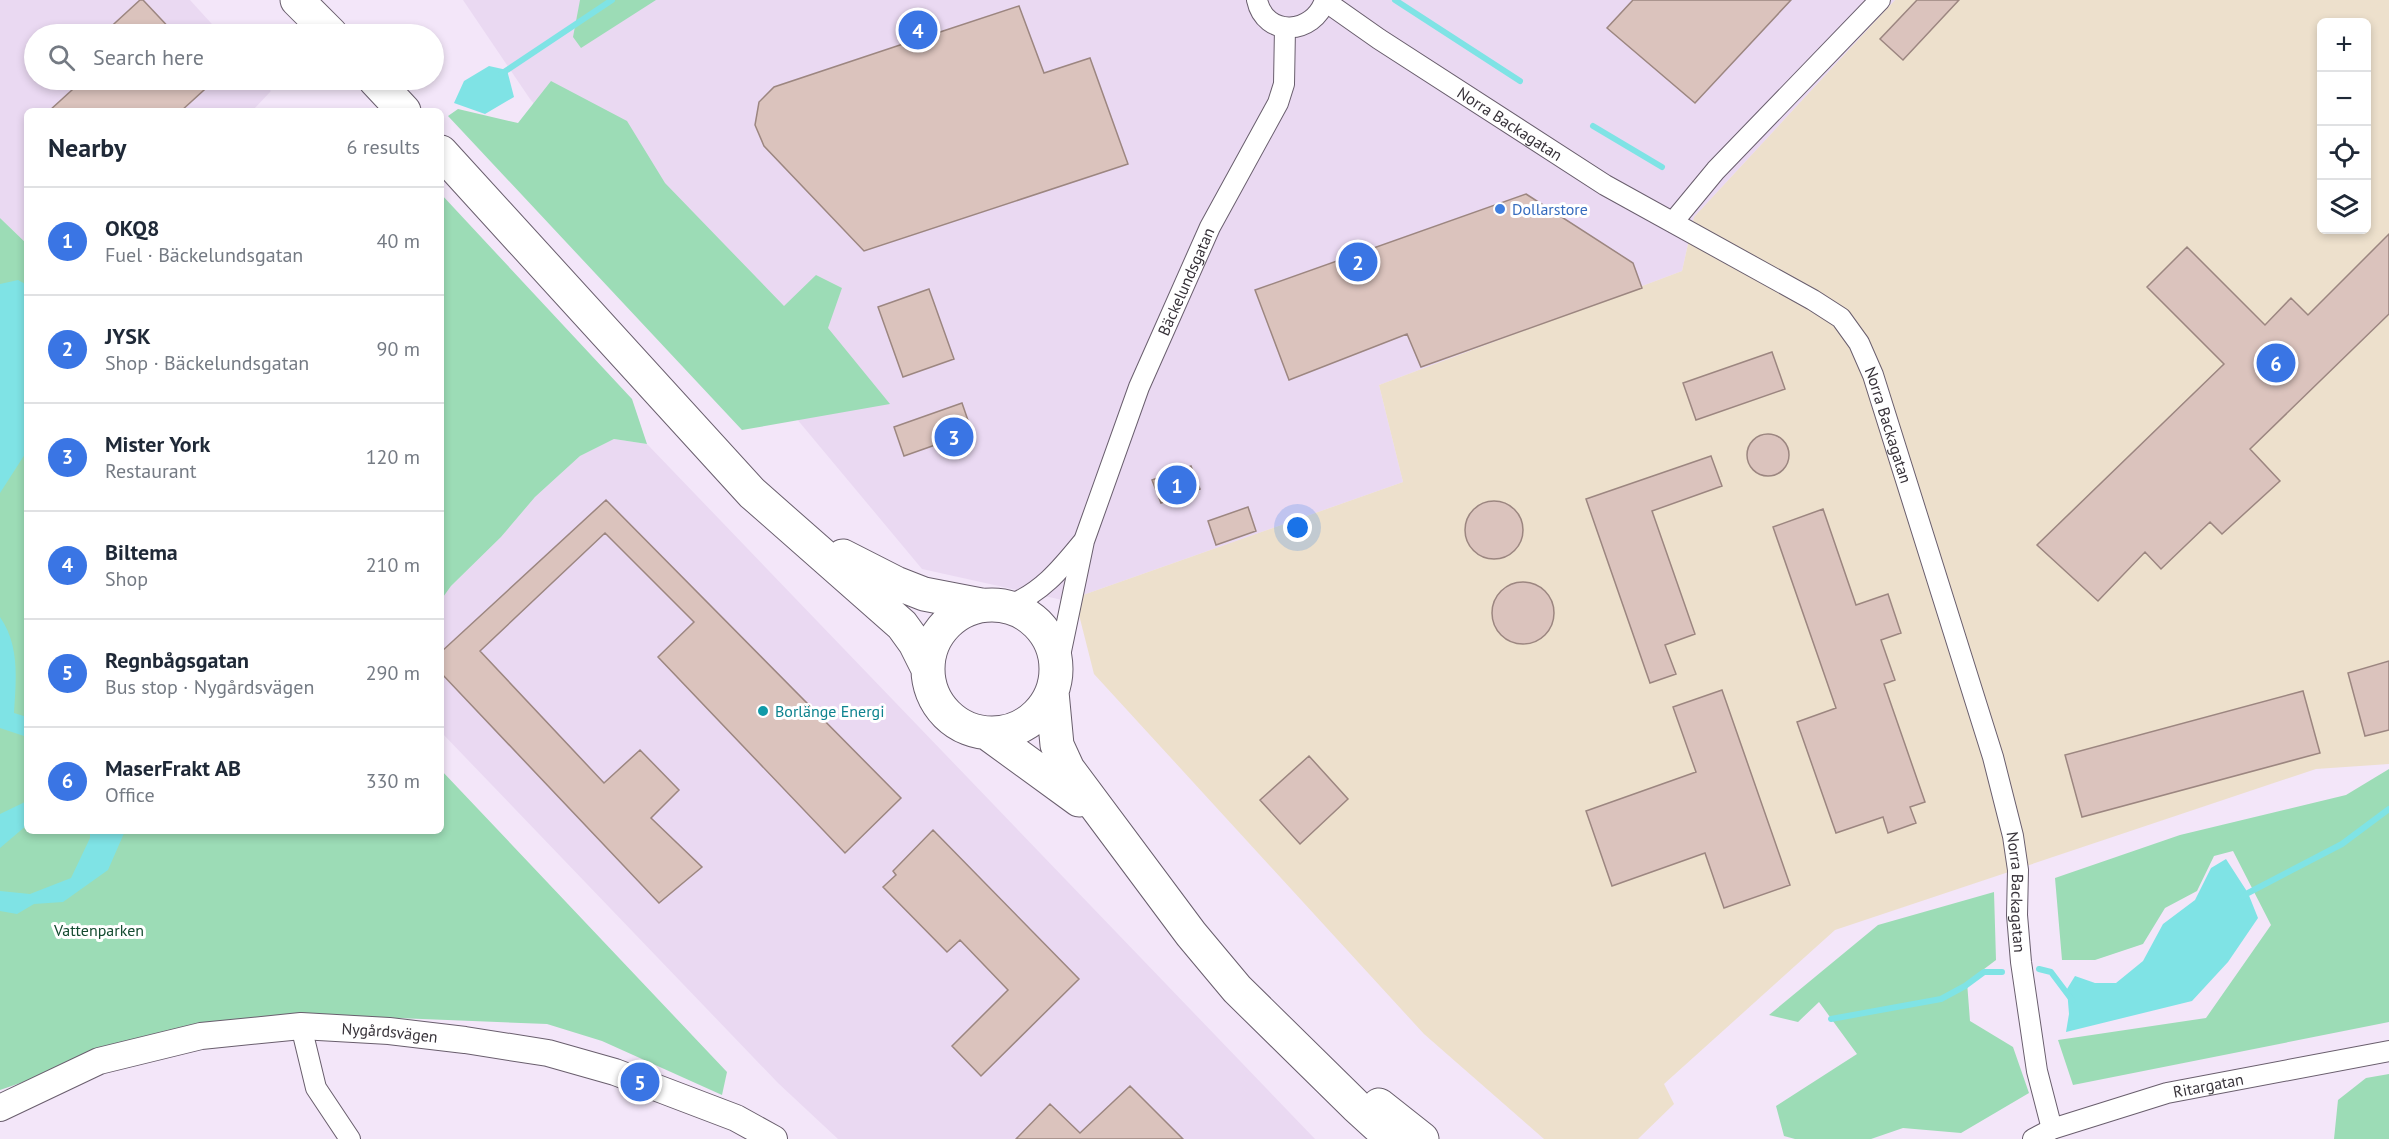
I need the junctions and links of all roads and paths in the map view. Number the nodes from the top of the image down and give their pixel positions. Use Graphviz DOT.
graph roads {
  1 [pos="297,0"];
  2 [pos="322,0"];
  3 [pos="1257,0"];
  4 [pos="1325,0"];
  5 [pos="1880,0"];
  6 [pos="321,24"];
  7 [pos="338,24"];
  8 [pos="1286,28"];
  9 [pos="384,90"];
  10 [pos="401,108"];
  11 [pos="444,155"];
  12 [pos="1673,222"];
  13 [pos="799,532"];
  14 [pos="1084,541"];
  15 [pos="995,606"];
  16 [pos="927,667"];
  17 [pos="1054,684"];
  18 [pos="987,733"];
  19 [pos="1106,822"];
  20 [pos="1237,989"];
  21 [pos="301,1026"];
  22 [pos="2389,1051"];
  23 [pos="0,1108"];
  24 [pos="2052,1129"];
  25 [pos="350,1139"];
  26 [pos="774,1139"];
  27 [pos="1392,1139"];
  28 [pos="1422,1139"];
  29 [pos="2033,1139"];
  1 -- 6 [label="highway"];
  2 -- 7 [label="highway"];
  3 -- 8 [label="street"];
  4 -- 8 [label="street"];
  4 -- 12 [label="street, Norra Backagatan"];
  5 -- 12 [label="street"];
  8 -- 14 [label="street, Bäckelundsgatan"];
  9 -- 10 [label="highway"];
  11 -- 13 [label="highway"];
  12 -- 24 [label="street, Norra Backagatan"];
  13 -- 15 [label="highway"];
  13 -- 16 [label="highway"];
  14 -- 15 [label="street, Bäckelundsgatan"];
  14 -- 17 [label="street, Bäckelundsgatan"];
  15 -- 16 [label="highway"];
  15 -- 17 [label="highway"];
  16 -- 18 [label="highway"];
  17 -- 18 [label="highway"];
  17 -- 19 [label="highway"];
  18 -- 19 [label="highway"];
  19 -- 20 [label="highway"];
  20 -- 27 [label="highway"];
  20 -- 28 [label="highway"];
  21 -- 23 [label="street, Nygårdsvägen"];
  21 -- 25 [label="street"];
  21 -- 26 [label="street, Nygårdsvägen"];
  22 -- 24 [label="street, Ritargatan"];
  24 -- 29 [label="street, Ritargatan"];
}
